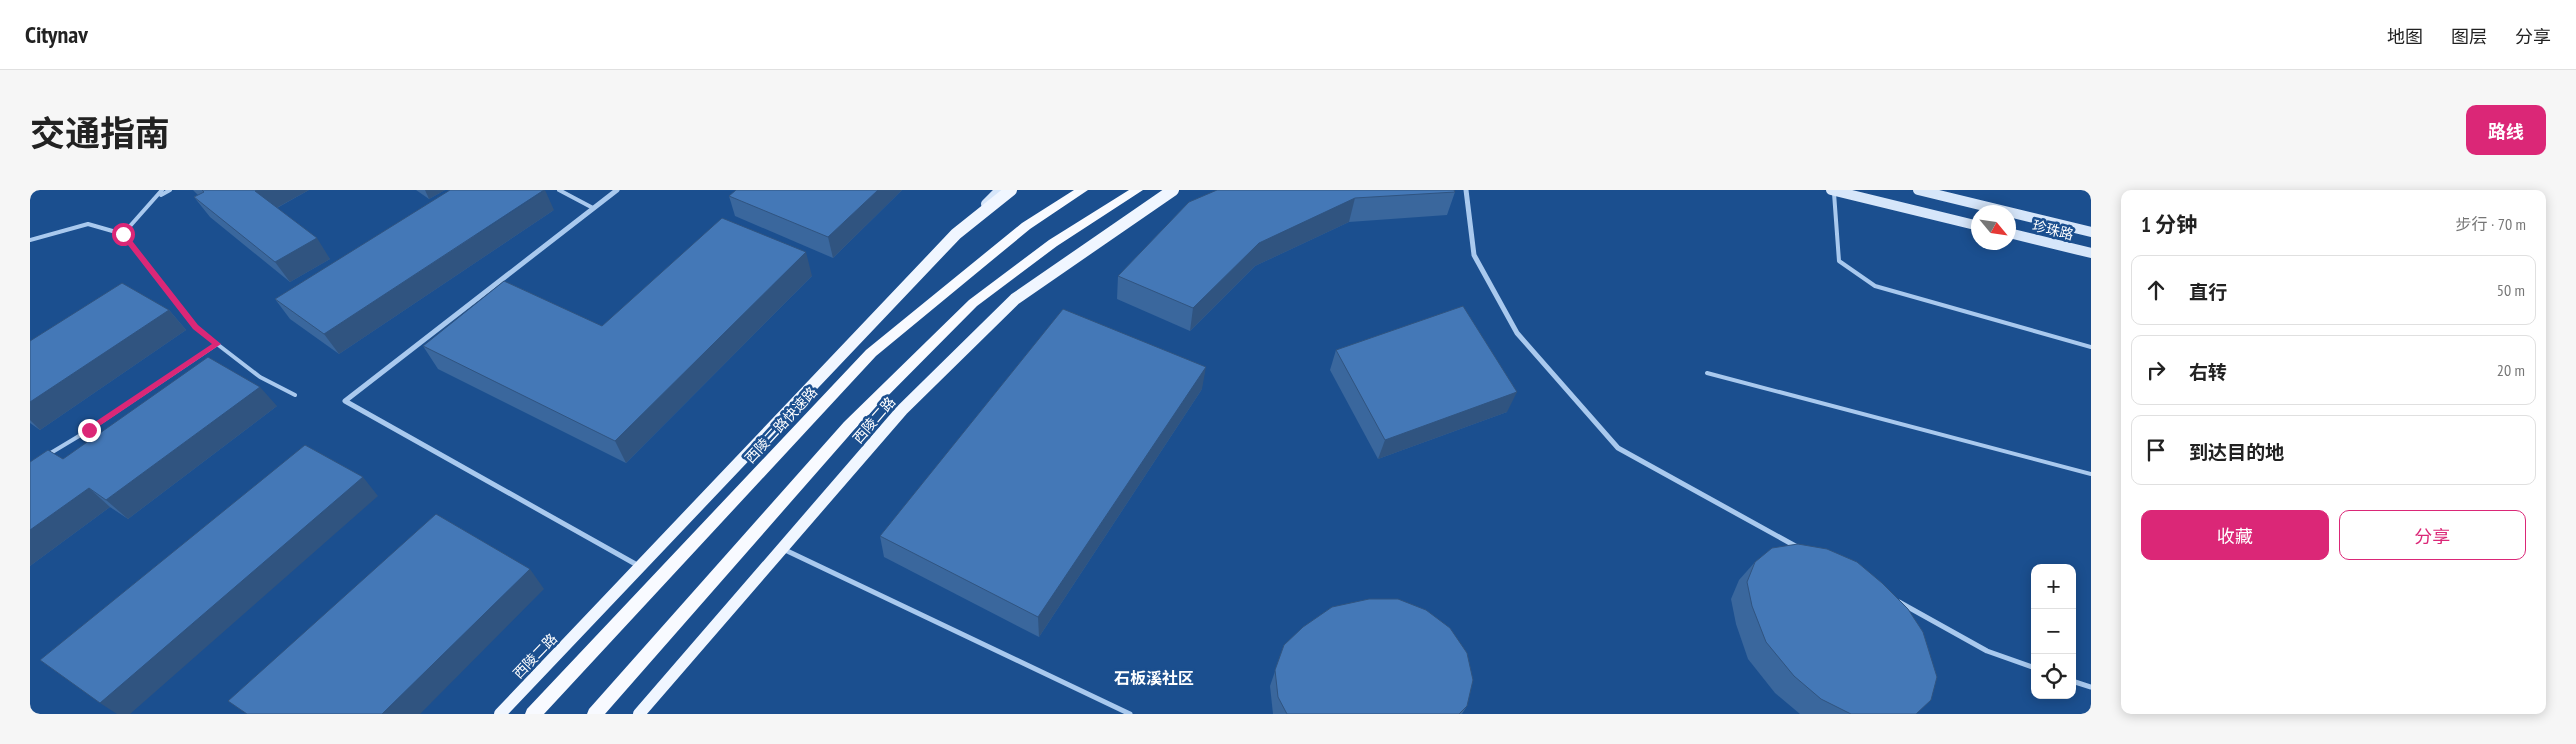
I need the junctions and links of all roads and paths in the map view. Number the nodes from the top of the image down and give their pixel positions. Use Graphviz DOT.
graph roads {
  1 [pos="162,190"];
  2 [pos="170,190"];
  3 [pos="559,190"];
  4 [pos="617,190"];
  5 [pos="1000,190"];
  6 [pos="1011,190"];
  7 [pos="1082,190"];
  8 [pos="1137,190"];
  9 [pos="1173,190"];
  10 [pos="1466,190"];
  11 [pos="1832,190"];
  12 [pos="1918,190"];
  13 [pos="160,195"];
  14 [pos="594,208"];
  15 [pos="1971,224"];
  16 [pos="2091,232"];
  17 [pos="123,234"];
  18 [pos="956,234"];
  19 [pos="2016,235"];
  20 [pos="30,240"];
  21 [pos="2091,253"];
  22 [pos="217,344"];
  23 [pos="2091,347"];
  24 [pos="1707,373"];
  25 [pos="295,395"];
  26 [pos="47,456"];
  27 [pos="2091,474"];
  28 [pos="782,549"];
  29 [pos="1806,552"];
  30 [pos="640,567"];
  31 [pos="1892,599"];
  32 [pos="2031,667"];
  33 [pos="2076,682"];
  34 [pos="2091,687"];
  35 [pos="500,714"];
  36 [pos="533,714"];
  37 [pos="595,714"];
  38 [pos="639,714"];
  39 [pos="1130,714"];
  1 -- 13 [label="lane"];
  2 -- 13 [label="lane"];
  3 -- 14 [label="lane"];
  4 -- 14 [label="street"];
  5 -- 18 [label="main road"];
  6 -- 18 [label="main road, 西陵二路"];
  7 -- 36 [label="highway, 西陵二路快速路"];
  8 -- 37 [label="highway"];
  9 -- 28 [label="main road, 西陵二路"];
  10 -- 29 [label="street"];
  11 -- 15 [label="main road"];
  11 -- 23 [label="lane"];
  12 -- 16 [label="main road, 珍珠路"];
  13 -- 17 [label="lane"];
  14 -- 30 [label="street"];
  17 -- 20 [label="lane"];
  17 -- 22 [label="lane"];
  18 -- 30 [label="main road, 西陵二路"];
  19 -- 21 [label="main road, 珍珠路"];
  22 -- 25 [label="lane"];
  22 -- 26 [label="lane"];
  24 -- 27 [label="lane"];
  28 -- 38 [label="main road, 西陵二路"];
  28 -- 39 [label="street"];
  30 -- 35 [label="main road, 西陵二路"];
  31 -- 32 [label="street"];
  33 -- 34 [label="street"];
}
